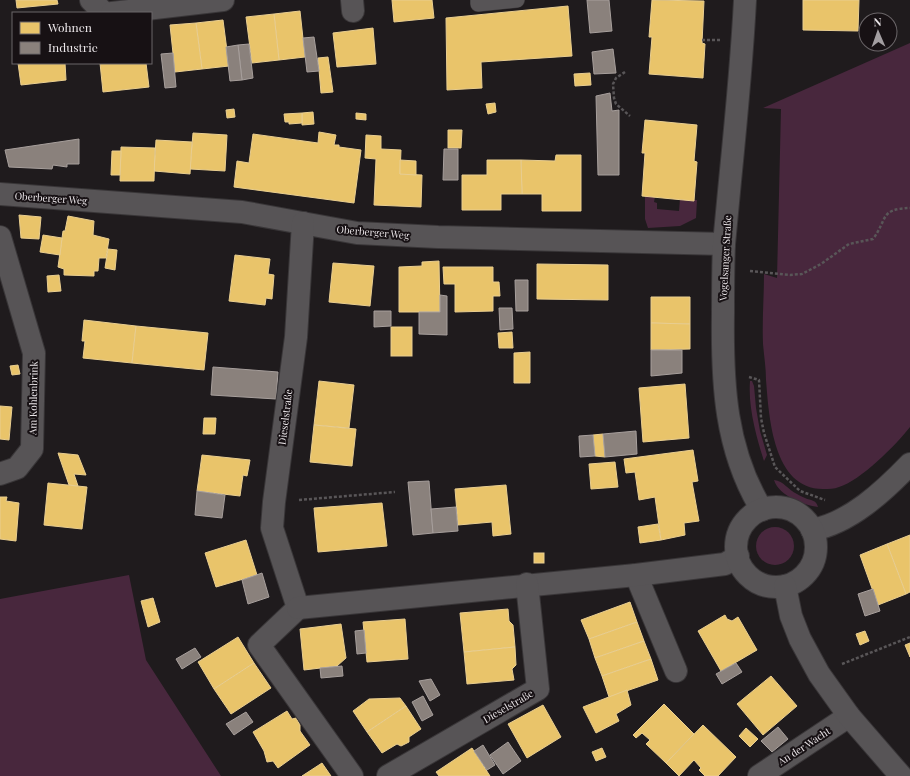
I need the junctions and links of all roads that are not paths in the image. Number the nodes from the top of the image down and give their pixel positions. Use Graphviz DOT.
graph roads {
  1 [pos="91,0"];
  2 [pos="224,0"];
  3 [pos="478,0"];
  4 [pos="517,0"];
  5 [pos="745,0"];
  6 [pos="103,12"];
  7 [pos="121,12"];
  8 [pos="0,194"];
  9 [pos="303,223"];
  10 [pos="0,237"];
  11 [pos="724,244"];
  12 [pos="910,464"];
  13 [pos="0,474"];
  14 [pos="762,510"];
  15 [pos="812,530"];
  16 [pos="738,556"];
  17 [pos="636,574"];
  18 [pos="527,584"];
  19 [pos="785,586"];
  20 [pos="298,608"];
  21 [pos="676,671"];
  22 [pos="849,716"];
  23 [pos="352,776"];
  24 [pos="388,776"];
  25 [pos="759,776"];
  26 [pos="901,776"];
  1 -- 6 [label="street"];
  2 -- 7 [label="street"];
  3 -- 4 [label="lane"];
  5 -- 11 [label="street, Vogelsanger Straße"];
  8 -- 9 [label="street, Oberberger Weg"];
  9 -- 11 [label="street, Oberberger Weg"];
  9 -- 20 [label="street, Dieselstraße"];
  10 -- 13 [label="street, Am Kohlenbrink"];
  11 -- 14 [label="street, Vogelsanger Straße"];
  12 -- 15 [label="street"];
  14 -- 15 [label="street"];
  14 -- 16 [label="street"];
  15 -- 19 [label="street"];
  16 -- 17 [label="street"];
  16 -- 19 [label="street"];
  17 -- 18 [label="street"];
  17 -- 21 [label="street"];
  18 -- 20 [label="street"];
  18 -- 24 [label="street, Dieselstraße"];
  19 -- 22 [label="street"];
  20 -- 23 [label="street"];
  22 -- 25 [label="street, An der Wacht"];
  22 -- 26 [label="street"];
}
